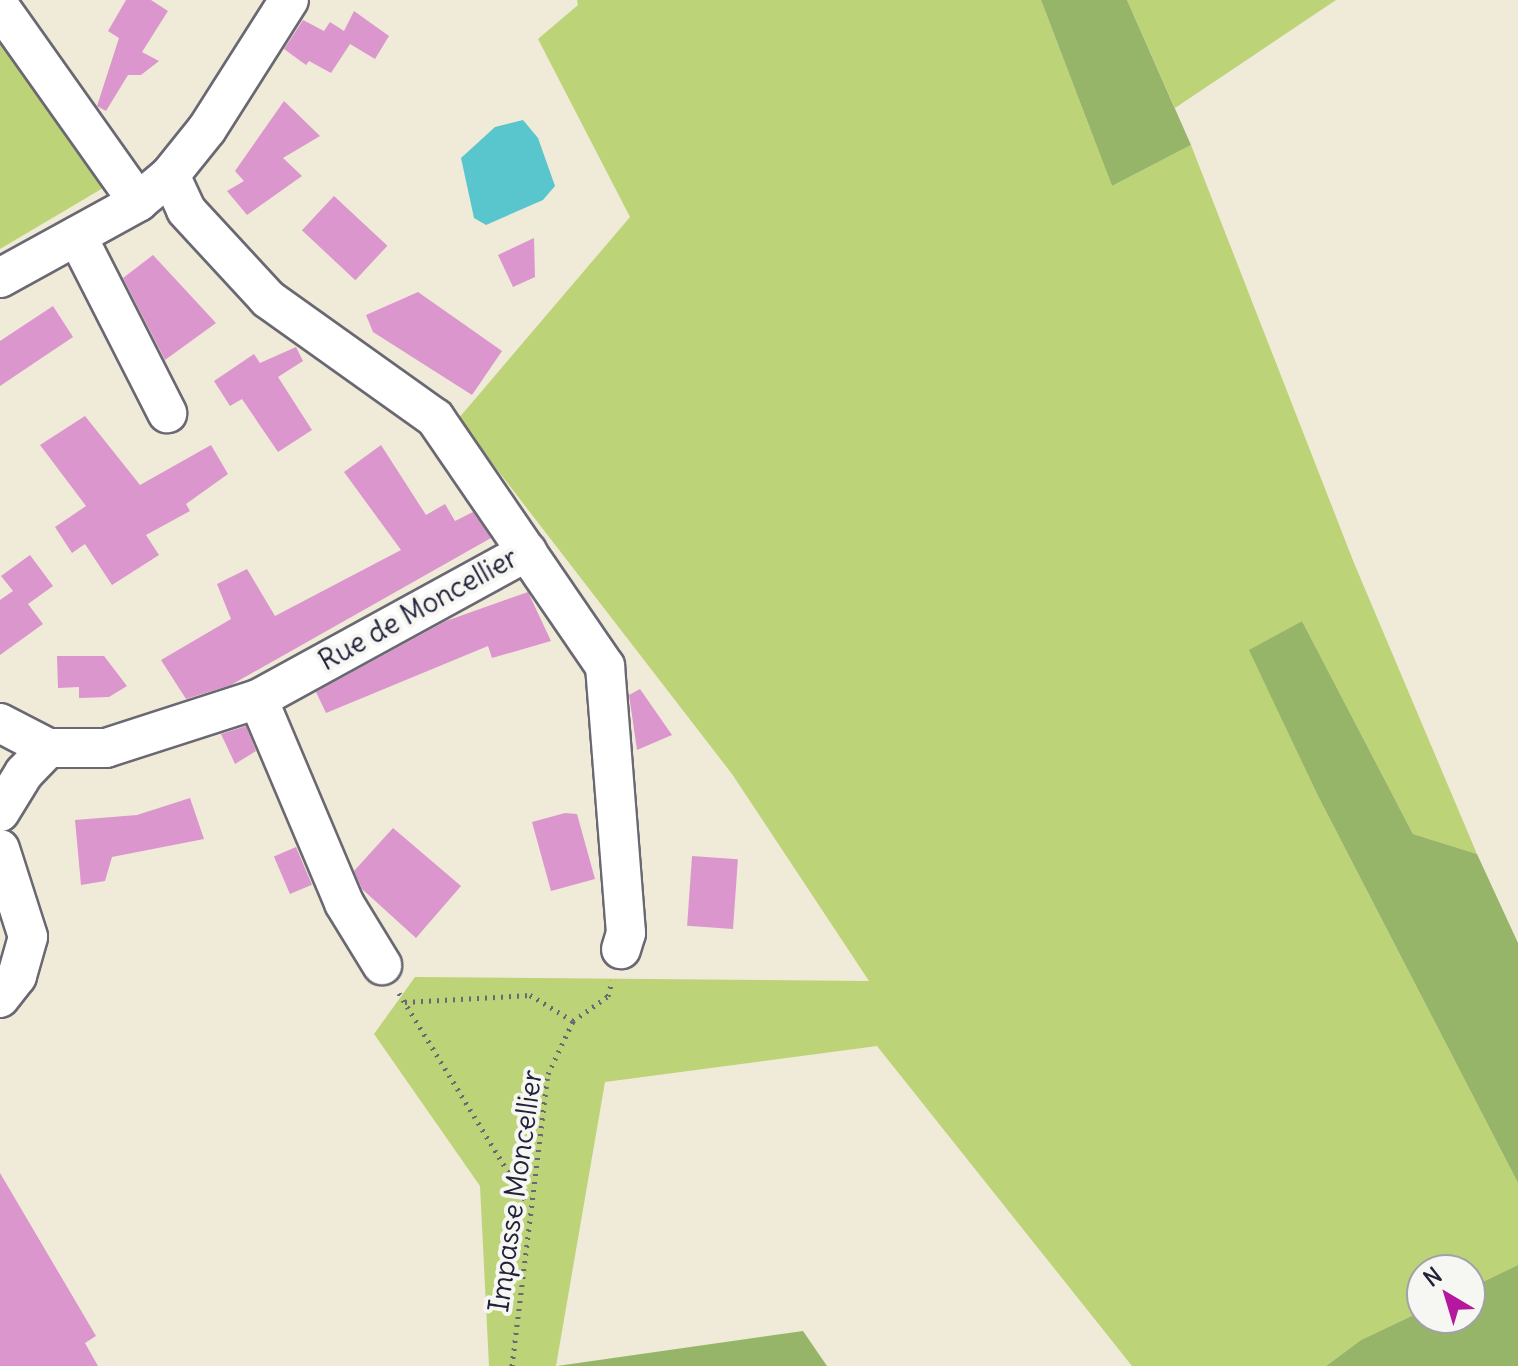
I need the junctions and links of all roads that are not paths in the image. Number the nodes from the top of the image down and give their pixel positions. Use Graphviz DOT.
graph roads {
  1 [pos="289,0"];
  2 [pos="0,7"];
  3 [pos="170,175"];
  4 [pos="138,202"];
  5 [pos="77,236"];
  6 [pos="0,278"];
  7 [pos="167,413"];
  8 [pos="527,552"];
  9 [pos="258,699"];
  10 [pos="2,732"];
  11 [pos="48,748"];
  12 [pos="0,812"];
  13 [pos="0,849"];
  14 [pos="621,949"];
  15 [pos="382,965"];
  16 [pos="0,998"];
  1 -- 3 [label="street"];
  2 -- 4 [label="street"];
  3 -- 4 [label="street"];
  3 -- 8 [label="street, Rue de Moncellier"];
  4 -- 5 [label="street"];
  5 -- 6 [label="street"];
  5 -- 7 [label="street"];
  8 -- 9 [label="street, Rue de Moncellier"];
  8 -- 14 [label="street"];
  9 -- 11 [label="street, Rue de Moncellier"];
  9 -- 15 [label="street"];
  10 -- 11 [label="street, Rue de Moncellier"];
  11 -- 12 [label="street"];
  13 -- 16 [label="street"];
}
